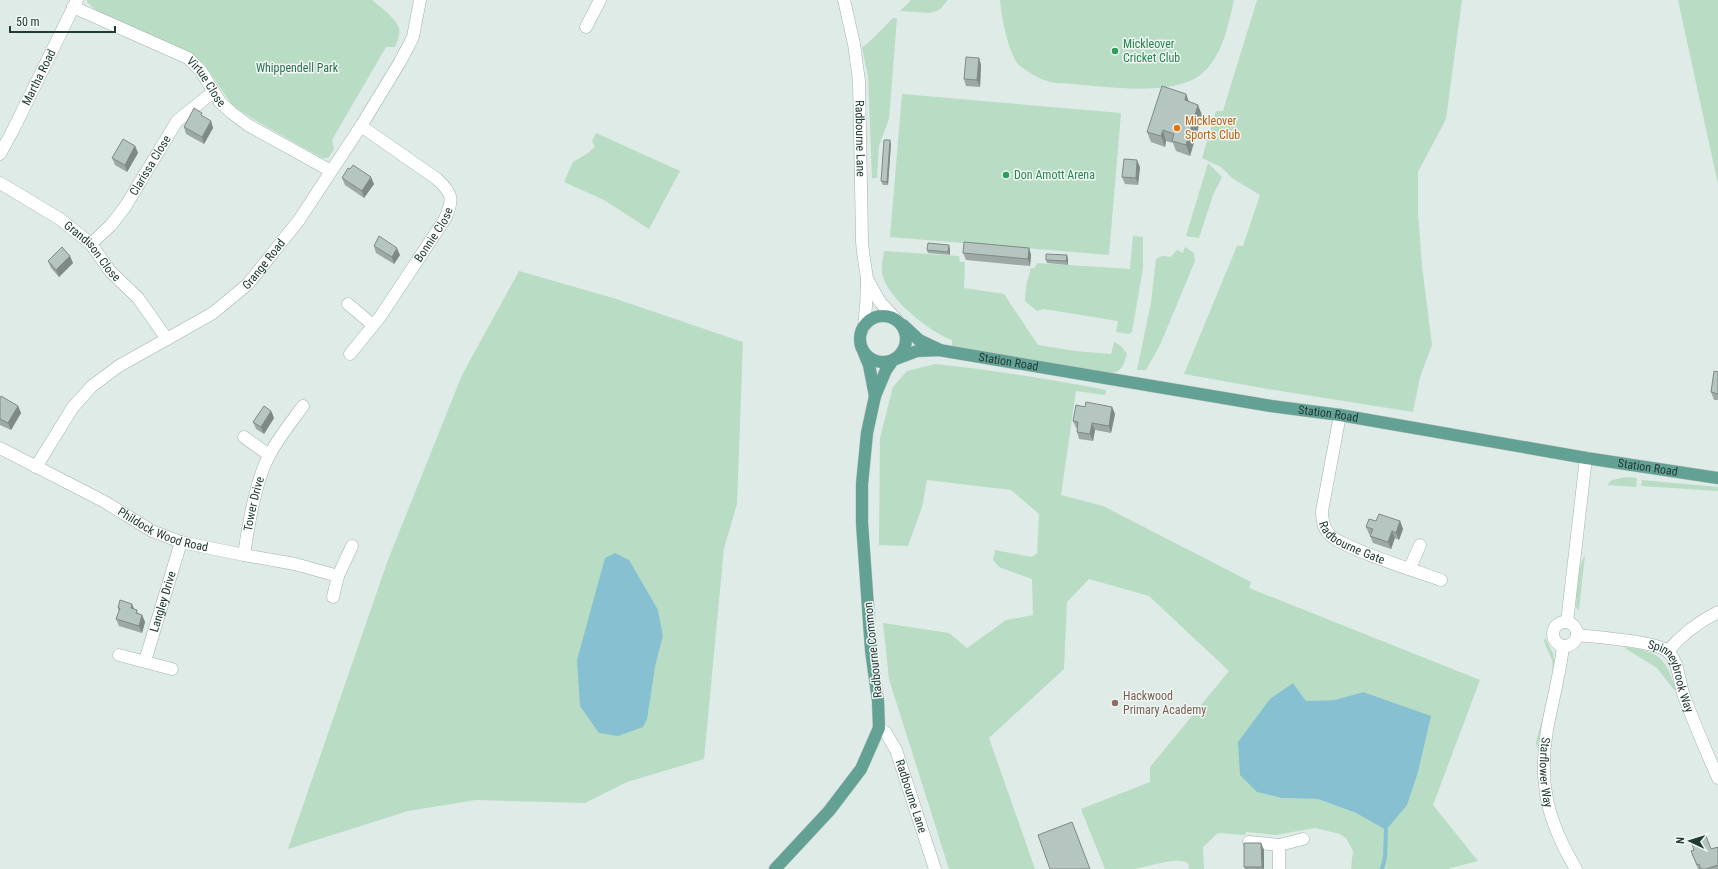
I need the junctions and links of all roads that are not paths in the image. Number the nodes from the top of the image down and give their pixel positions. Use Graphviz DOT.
graph roads {
  1 [pos="419,0"];
  2 [pos="844,0"];
  3 [pos="596,2"];
  4 [pos="75,3"];
  5 [pos="586,27"];
  6 [pos="214,92"];
  7 [pos="362,126"];
  8 [pos="0,154"];
  9 [pos="331,171"];
  10 [pos="0,183"];
  11 [pos="91,244"];
  12 [pos="867,278"];
  13 [pos="348,304"];
  14 [pos="900,322"];
  15 [pos="373,325"];
  16 [pos="864,327"];
  17 [pos="167,339"];
  18 [pos="939,350"];
  19 [pos="864,351"];
  20 [pos="350,354"];
  21 [pos="894,359"];
  22 [pos="875,396"];
  23 [pos="303,406"];
  24 [pos="1340,415"];
  25 [pos="244,437"];
  26 [pos="0,448"];
  27 [pos="269,455"];
  28 [pos="1586,458"];
  29 [pos="36,467"];
  30 [pos="1718,478"];
  31 [pos="181,542"];
  32 [pos="1420,545"];
  33 [pos="352,546"];
  34 [pos="244,555"];
  35 [pos="1410,568"];
  36 [pos="338,576"];
  37 [pos="1441,580"];
  38 [pos="333,597"];
  39 [pos="1718,612"];
  40 [pos="1567,622"];
  41 [pos="1577,635"];
  42 [pos="1563,646"];
  43 [pos="1668,651"];
  44 [pos="119,655"];
  45 [pos="145,661"];
  46 [pos="172,669"];
  47 [pos="879,728"];
  48 [pos="1718,778"];
  49 [pos="1304,839"];
  50 [pos="1249,842"];
  51 [pos="1279,845"];
  52 [pos="775,869"];
  53 [pos="935,869"];
  54 [pos="1279,869"];
  55 [pos="1576,869"];
  1 -- 7 [label="street, Grange Road"];
  2 -- 12 [label="street, Radbourne Lane"];
  3 -- 5 [label="street"];
  4 -- 6 [label="street, Virtue Close"];
  4 -- 8 [label="street, Martha Road"];
  6 -- 9 [label="street, Virtue Close"];
  6 -- 11 [label="street, Clarissa Close"];
  7 -- 9 [label="street, Grange Road"];
  7 -- 15 [label="street, Bonnie Close"];
  9 -- 17 [label="street, Grange Road"];
  10 -- 11 [label="street, Grandison Close"];
  11 -- 17 [label="street, Grandison Close"];
  12 -- 14 [label="street, Radbourne Lane"];
  12 -- 16 [label="street, Radbourne Lane"];
  13 -- 15 [label="street"];
  14 -- 16 [label="main road"];
  14 -- 18 [label="main road, Station Road"];
  14 -- 21 [label="main road"];
  15 -- 20 [label="street, Bonnie Close"];
  16 -- 19 [label="main road"];
  17 -- 29 [label="street, Grange Road"];
  18 -- 21 [label="main road, Station Road"];
  18 -- 24 [label="main road, Station Road"];
  19 -- 21 [label="main road"];
  19 -- 22 [label="main road, Radbourne Common"];
  21 -- 22 [label="main road, Radbourne Common"];
  22 -- 47 [label="main road, Radbourne Common"];
  23 -- 27 [label="street, Tower Drive"];
  24 -- 28 [label="main road, Station Road"];
  24 -- 35 [label="street, Radbourne Gate"];
  25 -- 27 [label="street"];
  26 -- 29 [label="street, Phildock Wood Road"];
  27 -- 34 [label="street, Tower Drive"];
  28 -- 30 [label="main road, Station Road"];
  28 -- 40 [label="street"];
  29 -- 31 [label="street, Phildock Wood Road"];
  31 -- 34 [label="street, Phildock Wood Road"];
  31 -- 45 [label="street, Langley Drive"];
  32 -- 35 [label="street"];
  33 -- 36 [label="street"];
  34 -- 36 [label="street, Phildock Wood Road"];
  35 -- 37 [label="street, Radbourne Gate"];
  36 -- 38 [label="street"];
  39 -- 43 [label="street"];
  40 -- 41 [label="street"];
  40 -- 42 [label="street"];
  41 -- 42 [label="street"];
  41 -- 43 [label="street, Spinneybrook Way"];
  42 -- 55 [label="street, Starflower Way"];
  43 -- 48 [label="street, Spinneybrook Way"];
  44 -- 45 [label="street"];
  45 -- 46 [label="street"];
  47 -- 52 [label="main road, Radbourne Common"];
  47 -- 53 [label="street, Radbourne Lane"];
  49 -- 51 [label="street"];
  50 -- 51 [label="street"];
  51 -- 54 [label="street"];
}
